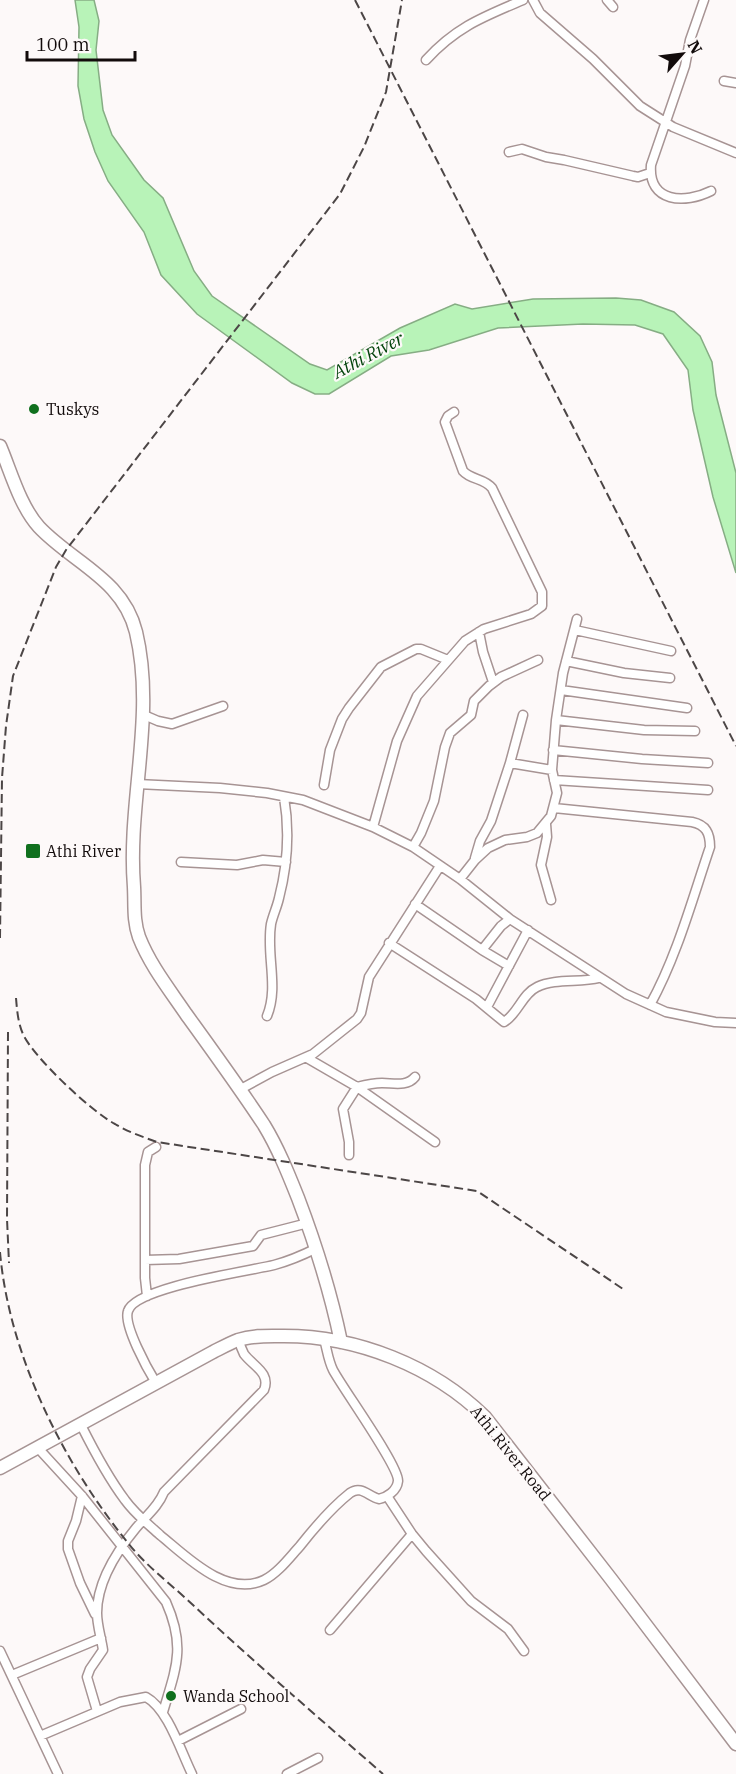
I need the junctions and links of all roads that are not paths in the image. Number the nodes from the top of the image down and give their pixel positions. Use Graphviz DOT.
graph roads {
  1 [pos="524,0"];
  2 [pos="533,0"];
  3 [pos="704,0"];
  4 [pos="426,60"];
  5 [pos="723,81"];
  6 [pos="736,83"];
  7 [pos="666,121"];
  8 [pos="509,152"];
  9 [pos="736,153"];
  10 [pos="650,173"];
  11 [pos="711,191"];
  12 [pos="454,412"];
  13 [pos="0,446"];
  14 [pos="577,619"];
  15 [pos="575,630"];
  16 [pos="478,632"];
  17 [pos="671,651"];
  18 [pos="448,660"];
  19 [pos="538,660"];
  20 [pos="566,661"];
  21 [pos="670,678"];
  22 [pos="494,682"];
  23 [pos="561,690"];
  24 [pos="223,706"];
  25 [pos="687,708"];
  26 [pos="144,714"];
  27 [pos="522,715"];
  28 [pos="556,720"];
  29 [pos="695,731"];
  30 [pos="553,750"];
  31 [pos="510,763"];
  32 [pos="708,763"];
  33 [pos="552,770"];
  34 [pos="554,780"];
  35 [pos="137,784"];
  36 [pos="324,785"];
  37 [pos="708,790"];
  38 [pos="284,797"];
  39 [pos="554,808"];
  40 [pos="546,824"];
  41 [pos="373,827"];
  42 [pos="413,847"];
  43 [pos="475,860"];
  44 [pos="181,862"];
  45 [pos="286,862"];
  46 [pos="440,866"];
  47 [pos="460,879"];
  48 [pos="551,900"];
  49 [pos="415,904"];
  50 [pos="510,919"];
  51 [pos="528,930"];
  52 [pos="389,943"];
  53 [pos="482,950"];
  54 [pos="509,966"];
  55 [pos="599,978"];
  56 [pos="650,1005"];
  57 [pos="487,1007"];
  58 [pos="267,1016"];
  59 [pos="736,1023"];
  60 [pos="307,1058"];
  61 [pos="415,1077"];
  62 [pos="357,1087"];
  63 [pos="239,1090"];
  64 [pos="435,1142"];
  65 [pos="156,1147"];
  66 [pos="349,1155"];
  67 [pos="308,1223"];
  68 [pos="317,1248"];
  69 [pos="145,1260"];
  70 [pos="147,1296"];
  71 [pos="324,1339"];
  72 [pos="239,1340"];
  73 [pos="340,1342"];
  74 [pos="156,1383"];
  75 [pos="81,1425"];
  76 [pos="38,1448"];
  77 [pos="0,1468"];
  78 [pos="81,1496"];
  79 [pos="387,1496"];
  80 [pos="143,1520"];
  81 [pos="412,1534"];
  82 [pos="121,1549"];
  83 [pos="97,1616"];
  84 [pos="330,1630"];
  85 [pos="102,1638"];
  86 [pos="0,1651"];
  87 [pos="524,1651"];
  88 [pos="12,1675"];
  89 [pos="241,1709"];
  90 [pos="97,1711"];
  91 [pos="163,1712"];
  92 [pos="40,1736"];
  93 [pos="178,1741"];
  94 [pos="736,1744"];
  95 [pos="318,1758"];
  96 [pos="58,1774"];
  97 [pos="192,1774"];
  98 [pos="287,1774"];
  1 -- 4 [label="street"];
  2 -- 7 [label="street"];
  3 -- 7 [label="street"];
  5 -- 6 [label="street"];
  7 -- 9 [label="street"];
  7 -- 10 [label="street"];
  8 -- 10 [label="street"];
  10 -- 11 [label="street"];
  12 -- 16 [label="street"];
  13 -- 26 [label="street"];
  14 -- 15 [label="street"];
  15 -- 17 [label="street"];
  15 -- 20 [label="street"];
  16 -- 18 [label="street"];
  16 -- 22 [label="street"];
  18 -- 36 [label="street"];
  18 -- 41 [label="street"];
  19 -- 22 [label="street"];
  20 -- 21 [label="street"];
  20 -- 23 [label="street"];
  22 -- 42 [label="street"];
  23 -- 25 [label="street"];
  23 -- 28 [label="street"];
  24 -- 26 [label="street"];
  26 -- 35 [label="street"];
  27 -- 31 [label="street"];
  28 -- 29 [label="street"];
  28 -- 30 [label="street"];
  30 -- 32 [label="street"];
  30 -- 33 [label="street"];
  31 -- 33 [label="street"];
  31 -- 43 [label="street"];
  33 -- 34 [label="street"];
  34 -- 37 [label="street"];
  34 -- 39 [label="street"];
  35 -- 38 [label="street"];
  35 -- 63 [label="street"];
  38 -- 41 [label="street"];
  38 -- 45 [label="street"];
  39 -- 40 [label="street"];
  39 -- 56 [label="street"];
  40 -- 43 [label="street"];
  40 -- 48 [label="street"];
  41 -- 42 [label="street"];
  42 -- 46 [label="street"];
  43 -- 47 [label="street"];
  44 -- 45 [label="street"];
  45 -- 58 [label="street"];
  46 -- 47 [label="street"];
  46 -- 49 [label="street"];
  47 -- 50 [label="street"];
  49 -- 52 [label="street"];
  49 -- 53 [label="street"];
  50 -- 51 [label="street"];
  50 -- 53 [label="street"];
  51 -- 54 [label="street"];
  51 -- 55 [label="street"];
  52 -- 57 [label="street"];
  52 -- 60 [label="street"];
  53 -- 54 [label="street"];
  54 -- 57 [label="street"];
  55 -- 56 [label="street"];
  55 -- 57 [label="street"];
  56 -- 59 [label="street"];
  60 -- 62 [label="street"];
  60 -- 63 [label="street"];
  61 -- 62 [label="street"];
  62 -- 64 [label="street"];
  62 -- 66 [label="street"];
  63 -- 67 [label="street"];
  65 -- 69 [label="street"];
  67 -- 68 [label="street"];
  67 -- 69 [label="street"];
  68 -- 70 [label="street"];
  68 -- 73 [label="street"];
  69 -- 70 [label="street"];
  70 -- 74 [label="street"];
  71 -- 72 [label="street, Athi River Road"];
  71 -- 73 [label="street, Athi River Road"];
  71 -- 79 [label="street"];
  72 -- 74 [label="street, Athi River Road"];
  72 -- 80 [label="street"];
  73 -- 94 [label="street, Athi River Road"];
  74 -- 75 [label="street, Athi River Road"];
  75 -- 76 [label="street, Athi River Road"];
  75 -- 80 [label="street"];
  76 -- 77 [label="street, Athi River Road"];
  76 -- 78 [label="street"];
  78 -- 82 [label="street"];
  78 -- 83 [label="street"];
  79 -- 80 [label="street"];
  79 -- 81 [label="street"];
  80 -- 82 [label="street"];
  81 -- 84 [label="street"];
  81 -- 87 [label="street"];
  82 -- 83 [label="street"];
  82 -- 91 [label="street"];
  83 -- 85 [label="street"];
  85 -- 88 [label="street"];
  85 -- 90 [label="street"];
  86 -- 88 [label="street"];
  88 -- 92 [label="street"];
  89 -- 93 [label="street"];
  90 -- 91 [label="street"];
  90 -- 92 [label="street"];
  91 -- 93 [label="street"];
  92 -- 96 [label="street"];
  93 -- 97 [label="street"];
  95 -- 98 [label="street"];
}
